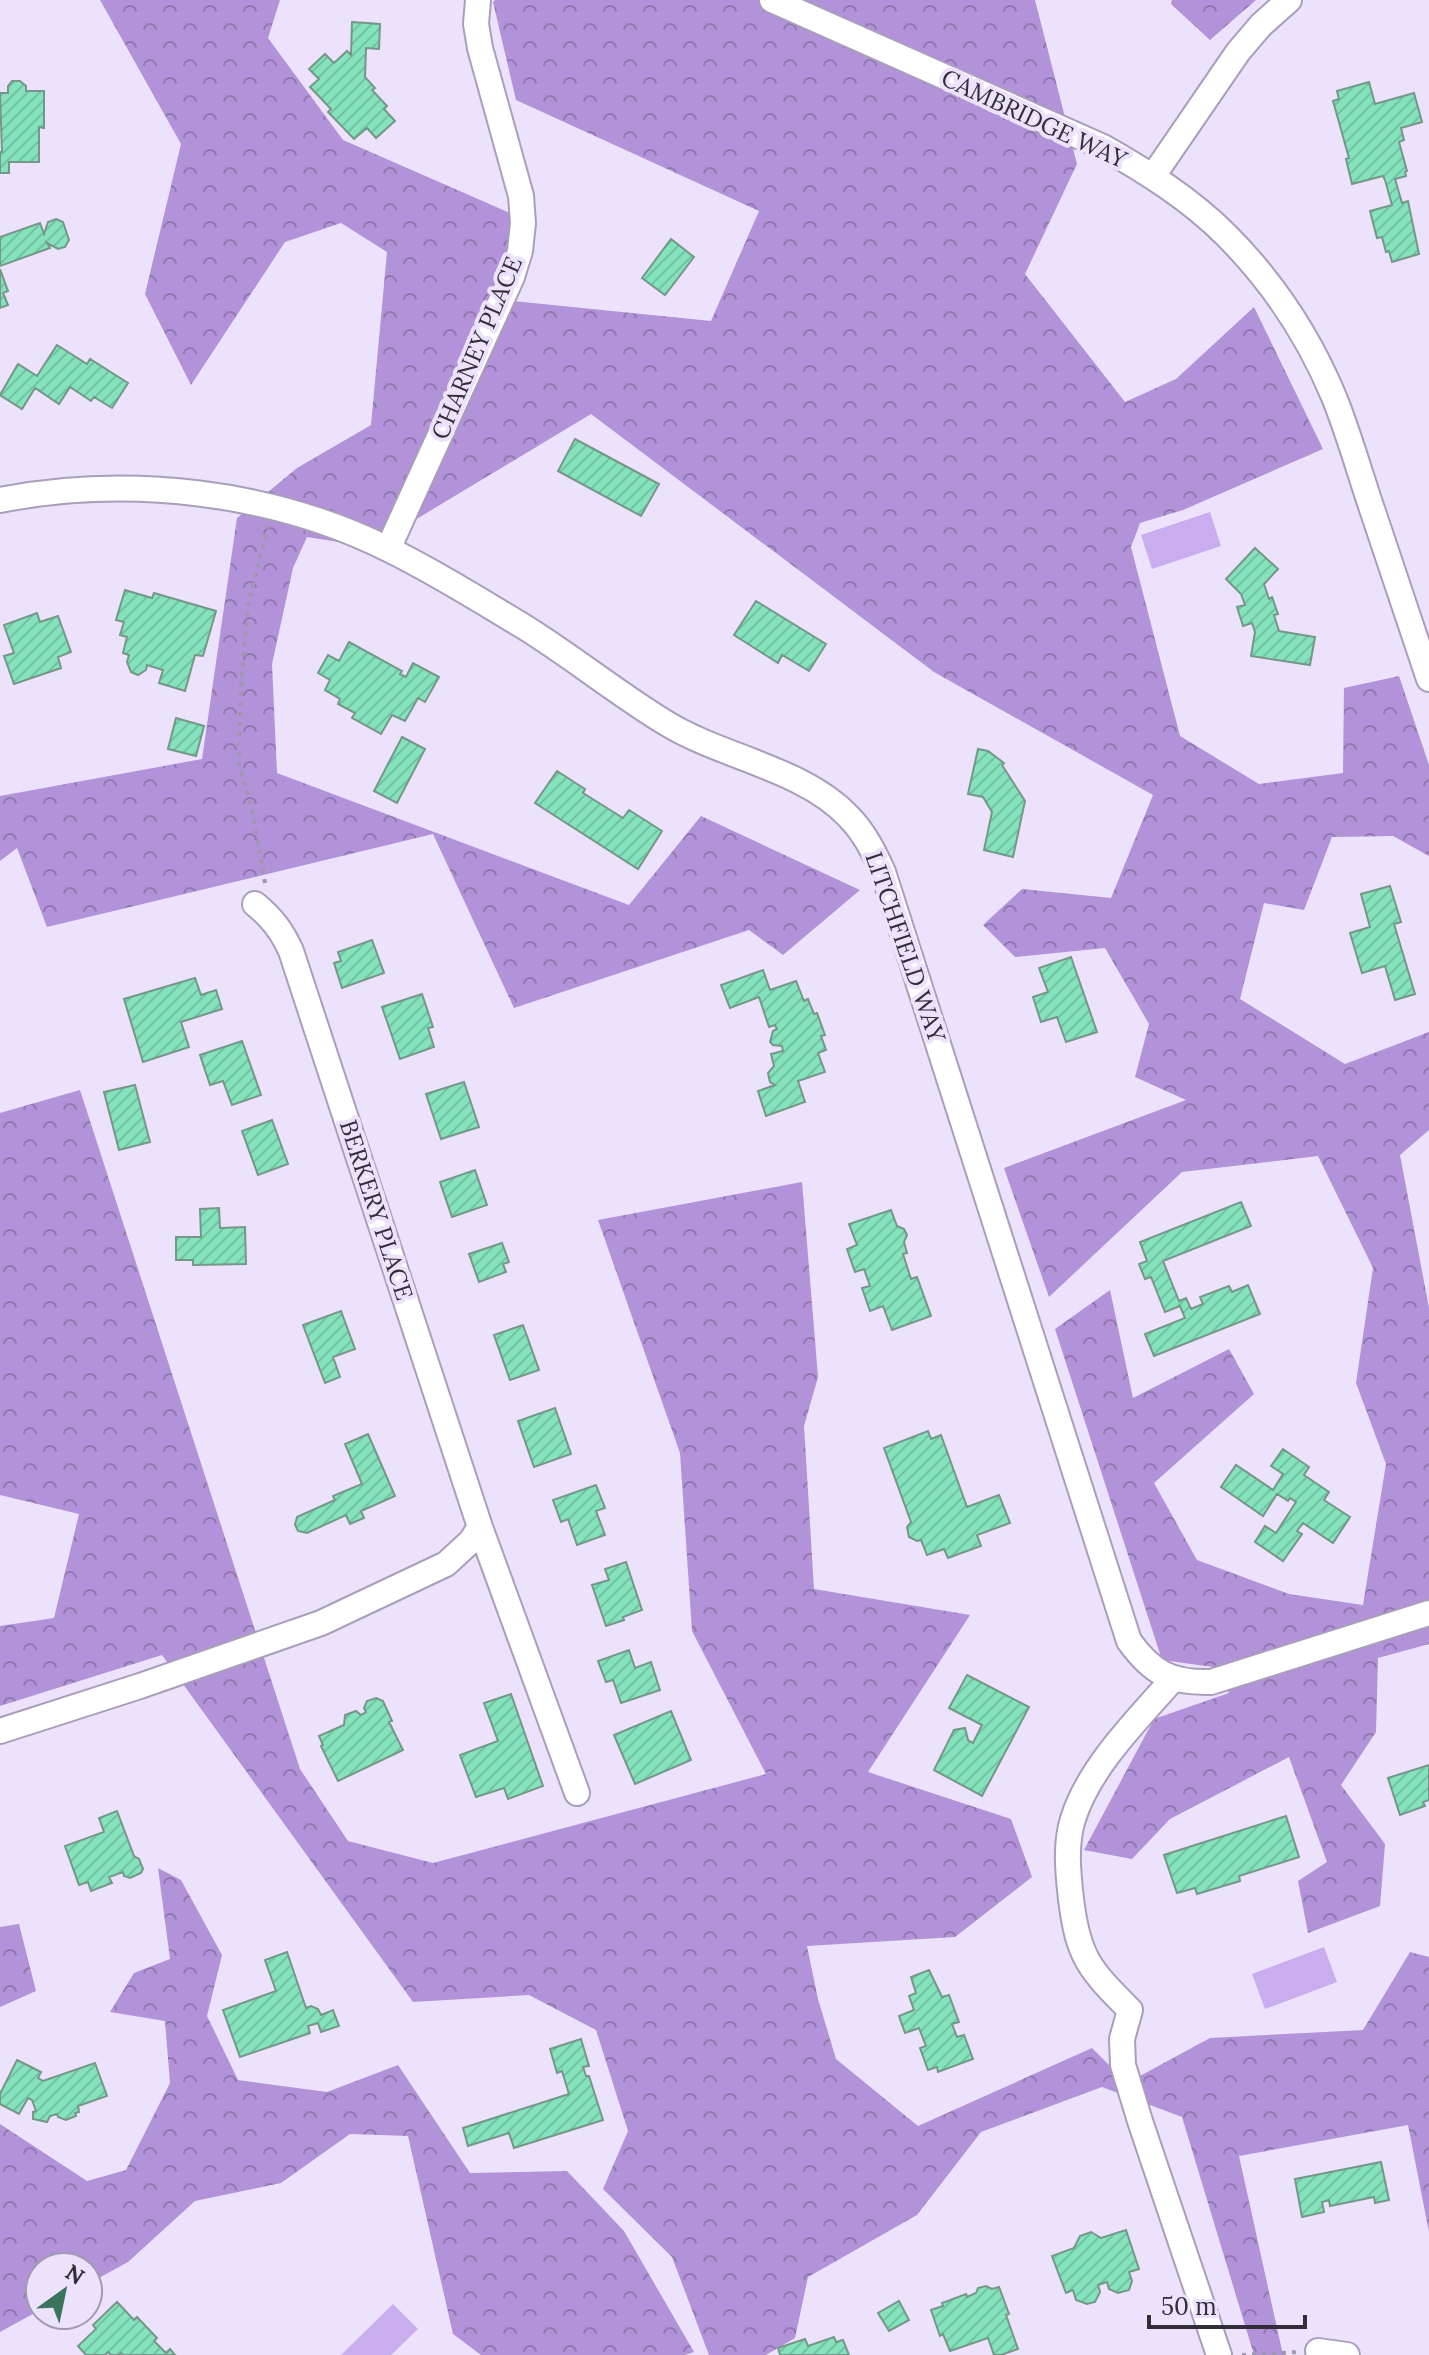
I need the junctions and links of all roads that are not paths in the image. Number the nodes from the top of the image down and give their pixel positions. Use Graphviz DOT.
graph roads {
  1 [pos="478,0"];
  2 [pos="772,0"];
  3 [pos="1289,0"];
  4 [pos="1153,176"];
  5 [pos="0,500"];
  6 [pos="388,549"];
  7 [pos="1429,679"];
  8 [pos="264,911"];
  9 [pos="480,1527"];
  10 [pos="1429,1613"];
  11 [pos="1173,1679"];
  12 [pos="0,1731"];
  13 [pos="577,1793"];
  14 [pos="1318,2351"];
  15 [pos="1219,2355"];
  16 [pos="1347,2355"];
  1 -- 6 [label="street, CHARNEY PLACE"];
  2 -- 4 [label="street, CAMBRIDGE WAY"];
  3 -- 4 [label="street"];
  4 -- 7 [label="street, CAMBRIDGE WAY"];
  5 -- 6 [label="street, LITCHFIELD WAY"];
  6 -- 11 [label="street, LITCHFIELD WAY"];
  8 -- 9 [label="street, BERKERY PLACE"];
  9 -- 12 [label="street"];
  9 -- 13 [label="street, BERKERY PLACE"];
  10 -- 11 [label="street"];
  11 -- 15 [label="street"];
  14 -- 16 [label="street"];
}
